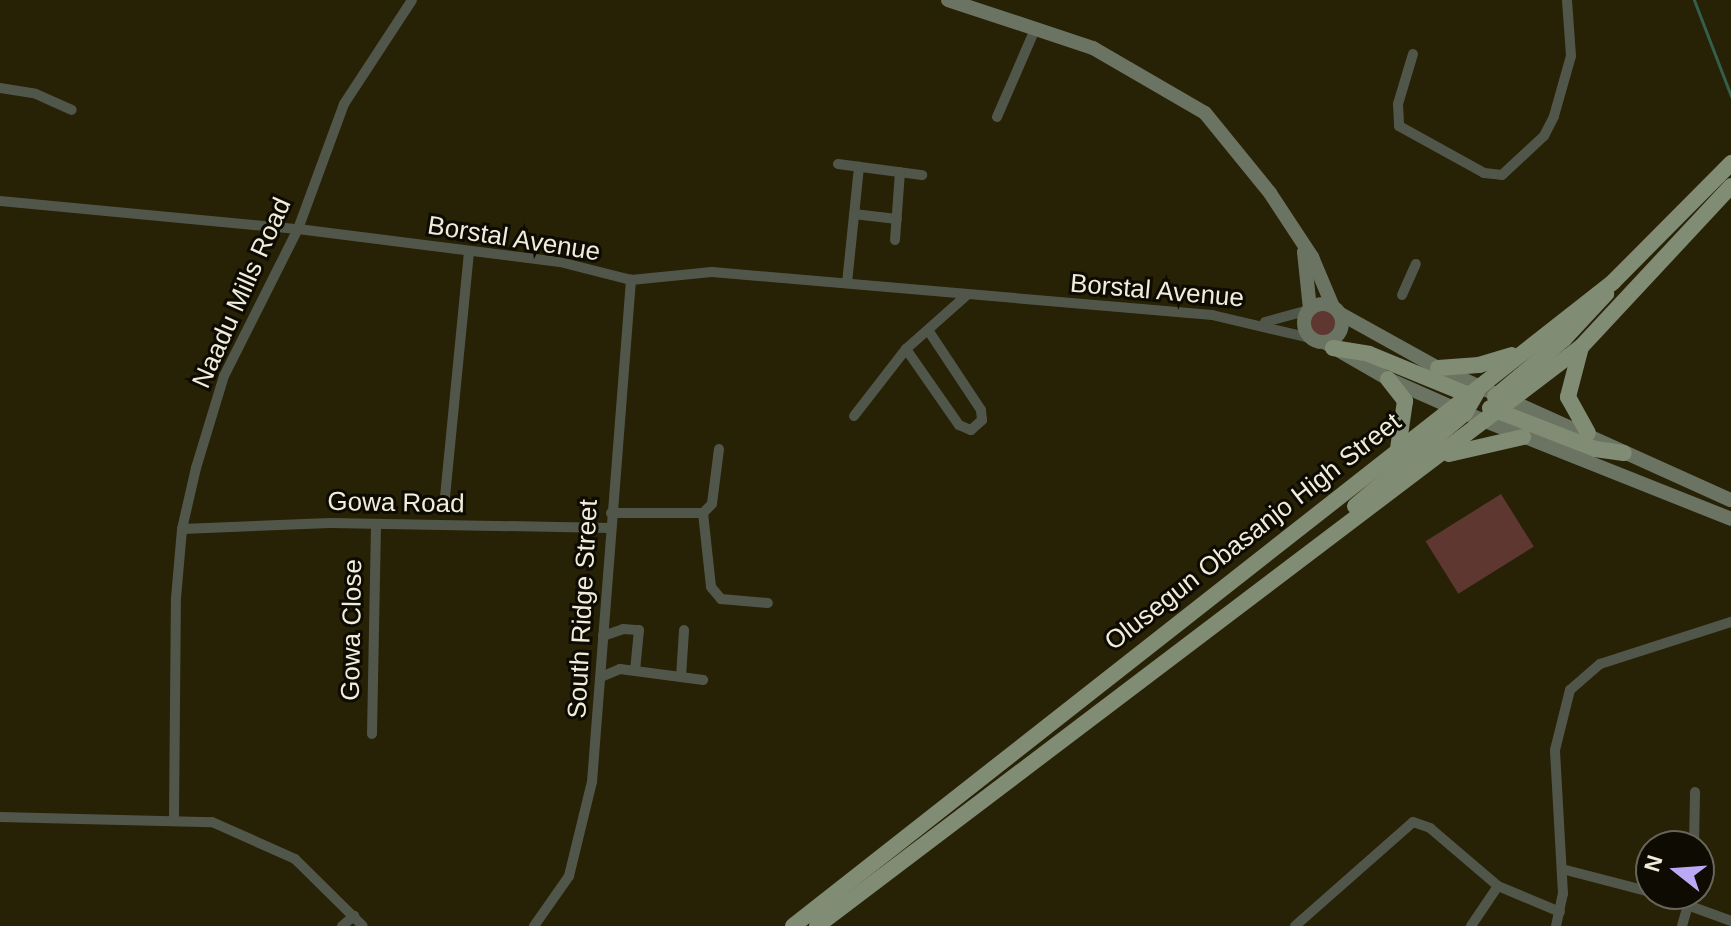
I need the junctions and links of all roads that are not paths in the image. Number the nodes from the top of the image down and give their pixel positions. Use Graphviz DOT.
graph roads {
  1 [pos="412,0"];
  2 [pos="948,0"];
  3 [pos="1567,0"];
  4 [pos="1035,29"];
  5 [pos="1413,54"];
  6 [pos="0,88"];
  7 [pos="72,110"];
  8 [pos="997,117"];
  9 [pos="1731,163"];
  10 [pos="838,164"];
  11 [pos="859,167"];
  12 [pos="900,172"];
  13 [pos="922,175"];
  14 [pos="1731,186"];
  15 [pos="0,201"];
  16 [pos="854,214"];
  17 [pos="897,219"];
  18 [pos="298,229"];
  19 [pos="895,240"];
  20 [pos="1303,244"];
  21 [pos="469,253"];
  22 [pos="1416,264"];
  23 [pos="631,280"];
  24 [pos="1613,282"];
  25 [pos="847,283"];
  26 [pos="967,295"];
  27 [pos="1402,295"];
  28 [pos="1310,310"];
  29 [pos="1336,310"];
  30 [pos="1261,323"];
  31 [pos="928,330"];
  32 [pos="1324,343"];
  33 [pos="1581,347"];
  34 [pos="906,349"];
  35 [pos="1521,351"];
  36 [pos="1438,368"];
  37 [pos="1388,379"];
  38 [pos="1481,403"];
  39 [pos="854,416"];
  40 [pos="1588,433"];
  41 [pos="1523,437"];
  42 [pos="719,449"];
  43 [pos="1398,449"];
  44 [pos="1624,453"];
  45 [pos="1433,460"];
  46 [pos="1731,500"];
  47 [pos="444,507"];
  48 [pos="611,513"];
  49 [pos="703,513"];
  50 [pos="1731,519"];
  51 [pos="1340,524"];
  52 [pos="376,526"];
  53 [pos="610,528"];
  54 [pos="182,529"];
  55 [pos="768,603"];
  56 [pos="1731,622"];
  57 [pos="684,630"];
  58 [pos="603,636"];
  59 [pos="635,671"];
  60 [pos="601,677"];
  61 [pos="681,677"];
  62 [pos="703,680"];
  63 [pos="372,734"];
  64 [pos="1695,792"];
  65 [pos="0,817"];
  66 [pos="174,818"];
  67 [pos="1694,830"];
  68 [pos="1562,869"];
  69 [pos="1498,886"];
  70 [pos="1635,888"];
  71 [pos="1699,910"];
  72 [pos="1560,912"];
  73 [pos="354,916"];
  74 [pos="1731,921"];
  75 [pos="342,926"];
  76 [pos="363,926"];
  77 [pos="534,926"];
  78 [pos="793,926"];
  79 [pos="817,926"];
  80 [pos="1295,926"];
  81 [pos="1471,926"];
  82 [pos="1556,926"];
  1 -- 18 [label="street, Naadu Mills Road"];
  2 -- 4 [label="street"];
  3 -- 5 [label="street"];
  4 -- 8 [label="street"];
  4 -- 20 [label="street"];
  6 -- 7 [label="street"];
  9 -- 24 [label="main road, Olusegun Obasanjo High Street"];
  10 -- 11 [label="street"];
  11 -- 12 [label="street"];
  11 -- 16 [label="street"];
  12 -- 13 [label="street"];
  12 -- 17 [label="street"];
  14 -- 33 [label="main road, Olusegun Obasanjo High Street"];
  15 -- 18 [label="street, Borstal Avenue"];
  16 -- 17 [label="street"];
  16 -- 25 [label="street"];
  17 -- 19 [label="street"];
  18 -- 21 [label="street, Borstal Avenue"];
  18 -- 54 [label="street, Naadu Mills Road"];
  20 -- 28 [label="street"];
  20 -- 29 [label="street"];
  21 -- 23 [label="street, Borstal Avenue"];
  21 -- 47 [label="street"];
  22 -- 27 [label="street"];
  23 -- 25 [label="street, Borstal Avenue"];
  23 -- 48 [label="street, South Ridge Street"];
  24 -- 35 [label="main road, Olusegun Obasanjo High Street"];
  24 -- 38 [label="main road"];
  25 -- 26 [label="street, Borstal Avenue"];
  26 -- 30 [label="street, Borstal Avenue"];
  26 -- 31 [label="street"];
  28 -- 29 [label="street"];
  28 -- 30 [label="street, Borstal Avenue"];
  28 -- 32 [label="street"];
  29 -- 32 [label="street"];
  29 -- 36 [label="street"];
  30 -- 32 [label="street, Borstal Avenue"];
  31 -- 34 [label="street"];
  31 -- 34 [label="street"];
  32 -- 37 [label="street"];
  32 -- 38 [label="main road"];
  33 -- 38 [label="main road, Olusegun Obasanjo High Street"];
  33 -- 40 [label="main road"];
  34 -- 39 [label="street"];
  35 -- 36 [label="main road"];
  35 -- 38 [label="main road, Olusegun Obasanjo High Street"];
  36 -- 38 [label="street"];
  37 -- 38 [label="street"];
  37 -- 43 [label="main road"];
  38 -- 40 [label="street"];
  38 -- 41 [label="street"];
  38 -- 43 [label="main road, Olusegun Obasanjo High Street"];
  38 -- 44 [label="main road"];
  38 -- 45 [label="main road, Olusegun Obasanjo High Street"];
  38 -- 51 [label="main road"];
  40 -- 44 [label="street"];
  41 -- 45 [label="main road"];
  41 -- 50 [label="street"];
  42 -- 49 [label="street"];
  43 -- 78 [label="main road, Olusegun Obasanjo High Street"];
  44 -- 46 [label="street"];
  45 -- 51 [label="main road, Olusegun Obasanjo High Street"];
  48 -- 49 [label="street"];
  48 -- 53 [label="street, South Ridge Street"];
  49 -- 55 [label="street"];
  51 -- 79 [label="main road, Olusegun Obasanjo High Street"];
  52 -- 53 [label="street, Gowa Road"];
  52 -- 54 [label="street, Gowa Road"];
  52 -- 63 [label="street, Gowa Close"];
  53 -- 58 [label="street, South Ridge Street"];
  54 -- 66 [label="street, Naadu Mills Road"];
  56 -- 68 [label="street"];
  57 -- 61 [label="street"];
  58 -- 59 [label="street"];
  58 -- 60 [label="street, South Ridge Street"];
  59 -- 60 [label="street"];
  59 -- 61 [label="street"];
  60 -- 77 [label="street, South Ridge Street"];
  61 -- 62 [label="street"];
  64 -- 67 [label="street"];
  65 -- 66 [label="street"];
  66 -- 73 [label="street"];
  68 -- 70 [label="street"];
  68 -- 72 [label="street"];
  69 -- 72 [label="street"];
  69 -- 80 [label="street"];
  69 -- 81 [label="street"];
  71 -- 74 [label="street"];
  72 -- 82 [label="street"];
  73 -- 75 [label="street"];
  73 -- 76 [label="street"];
}
